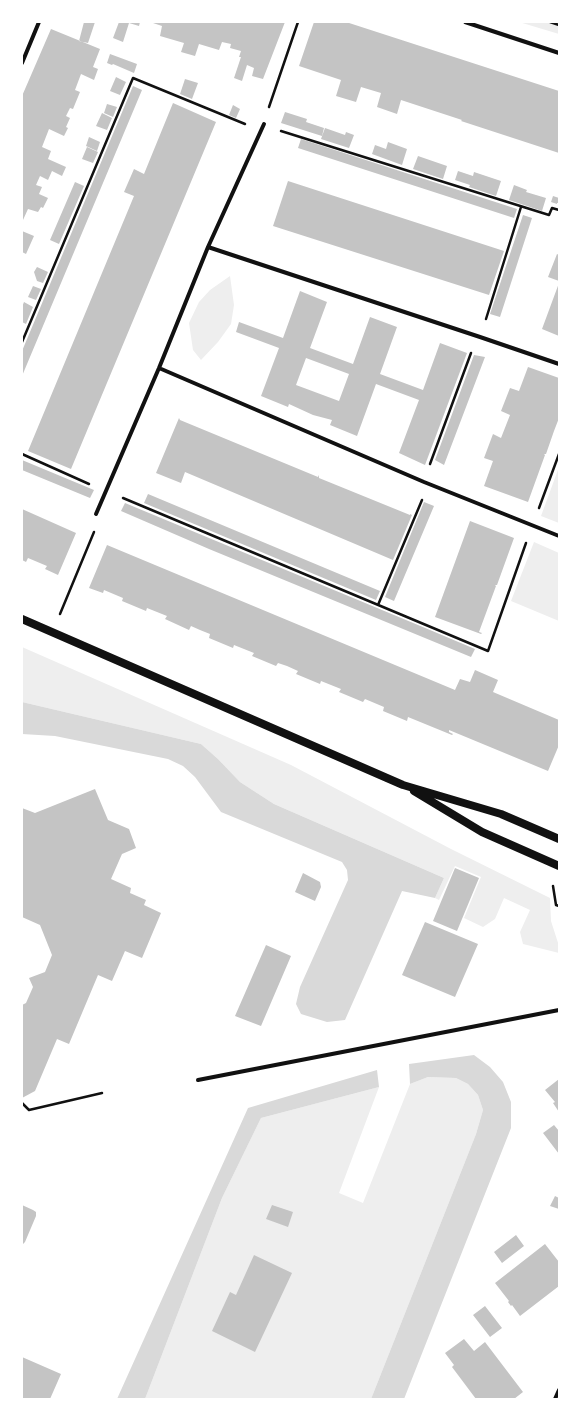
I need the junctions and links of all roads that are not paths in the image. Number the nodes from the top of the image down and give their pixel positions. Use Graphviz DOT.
graph roads {
  1 [pos="39,22"];
  2 [pos="465,22"];
  3 [pos="559,53"];
  4 [pos="22,63"];
  5 [pos="264,124"];
  6 [pos="208,247"];
  7 [pos="559,364"];
  8 [pos="159,368"];
  9 [pos="96,514"];
  10 [pos="559,536"];
  11 [pos="22,619"];
  12 [pos="403,785"];
  13 [pos="559,839"];
  14 [pos="559,866"];
  15 [pos="559,1010"];
  16 [pos="198,1080"];
  17 [pos="559,1390"];
  18 [pos="555,1399"];
  1 -- 4 [label="street"];
  2 -- 3 [label="street"];
  5 -- 6 [label="street"];
  6 -- 7 [label="street"];
  6 -- 8 [label="street"];
  8 -- 9 [label="street"];
  8 -- 10 [label="street"];
  11 -- 12 [label="main road"];
  12 -- 13 [label="main road"];
  12 -- 14 [label="main road"];
  15 -- 16 [label="street"];
  17 -- 18 [label="street"];
}
